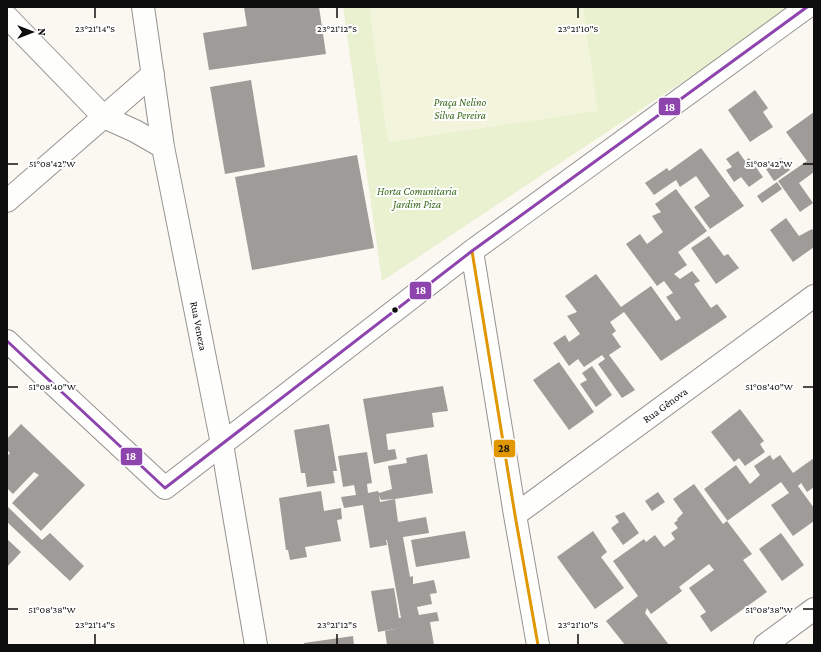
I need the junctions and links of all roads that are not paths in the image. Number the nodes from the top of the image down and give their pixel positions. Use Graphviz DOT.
graph roads {
  1 [pos="143,7"];
  2 [pos="807,7"];
  3 [pos="7,17"];
  4 [pos="152,74"];
  5 [pos="104,116"];
  6 [pos="163,147"];
  7 [pos="7,201"];
  8 [pos="472,251"];
  9 [pos="814,296"];
  10 [pos="7,340"];
  11 [pos="222,444"];
  12 [pos="515,515"];
  13 [pos="814,609"];
  14 [pos="256,645"];
  15 [pos="538,645"];
  16 [pos="765,645"];
  1 -- 4 [label="street, Rua Veneza"];
  2 -- 8 [label="street"];
  3 -- 5 [label="street"];
  4 -- 5 [label="street"];
  4 -- 6 [label="street, Rua Veneza"];
  5 -- 6 [label="street"];
  5 -- 7 [label="street"];
  6 -- 11 [label="street, Rua Veneza"];
  8 -- 11 [label="street"];
  8 -- 12 [label="street"];
  9 -- 12 [label="street, Rua Gênova"];
  10 -- 11 [label="street"];
  11 -- 14 [label="street, Rua Veneza"];
  12 -- 15 [label="street"];
  13 -- 16 [label="street"];
}
